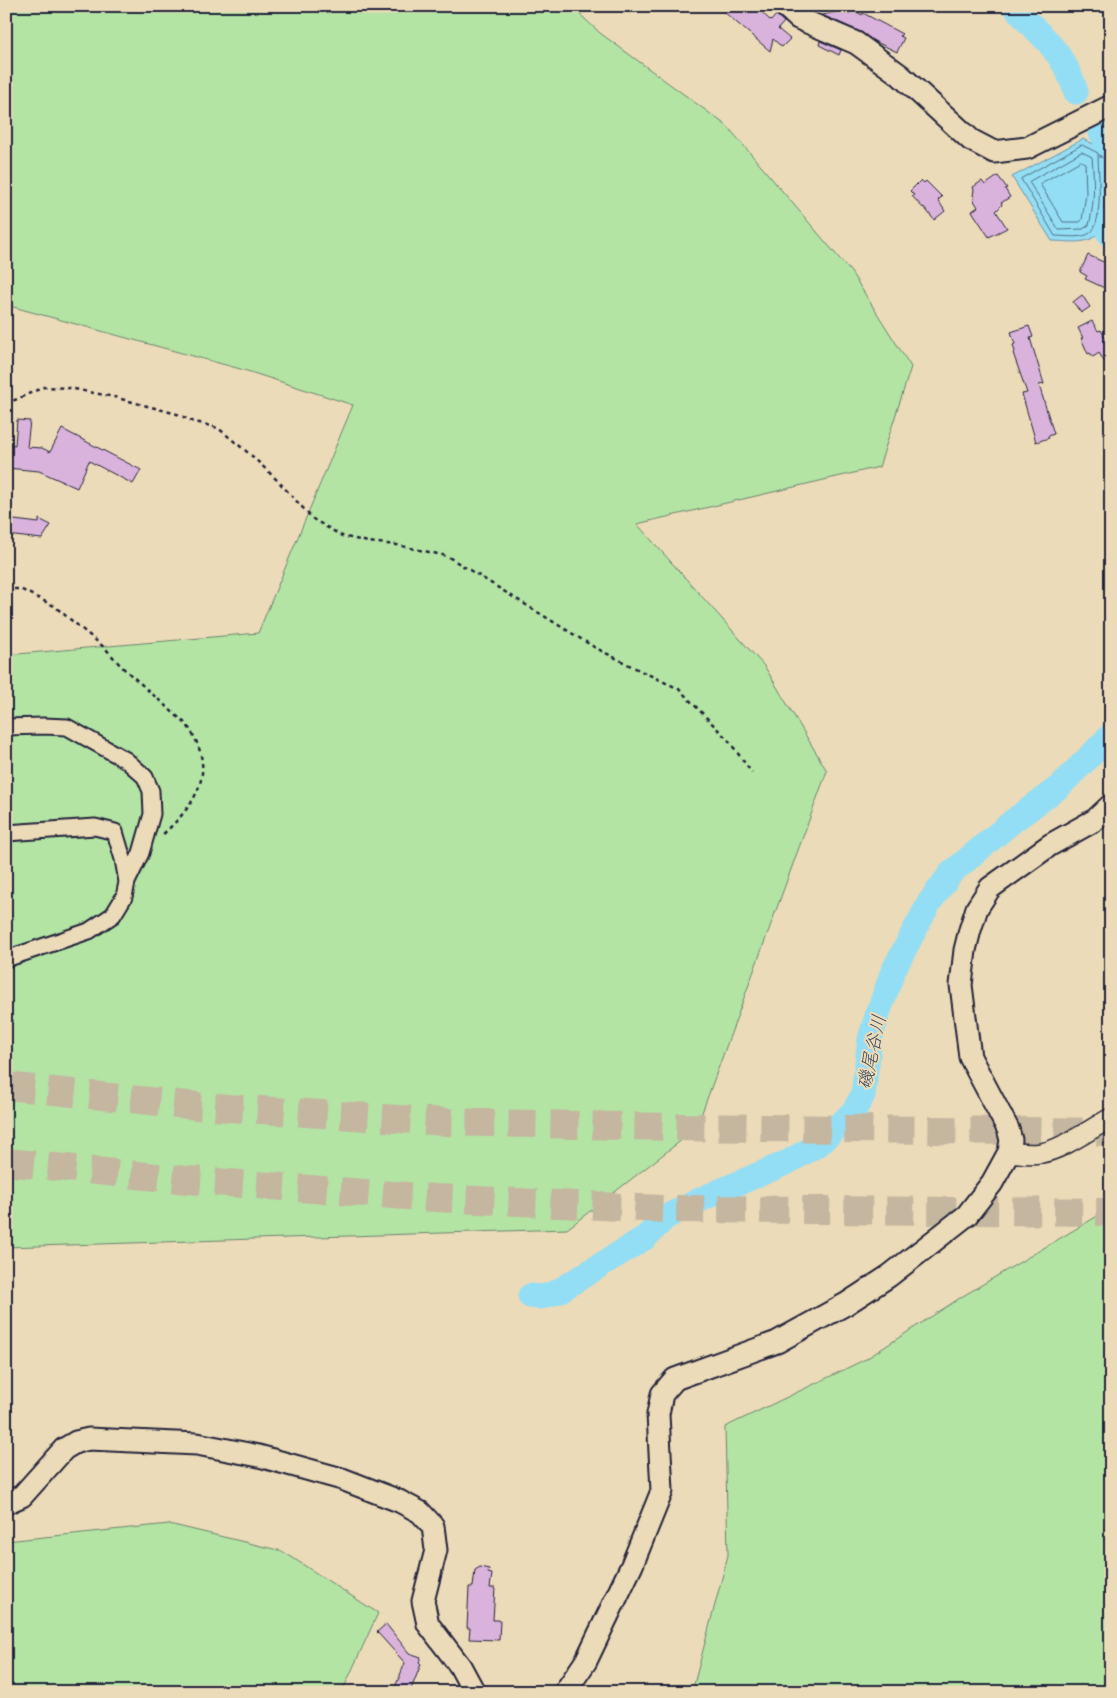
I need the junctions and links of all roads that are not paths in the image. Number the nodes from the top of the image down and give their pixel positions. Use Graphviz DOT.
graph roads {
  1 [pos="785,6"];
  2 [pos="1111,106"];
  3 [pos="6,728"];
  4 [pos="1111,805"];
  5 [pos="6,833"];
  6 [pos="127,882"];
  7 [pos="6,959"];
  8 [pos="1111,1118"];
  9 [pos="1009,1152"];
  10 [pos="6,1503"];
  11 [pos="474,1692"];
  12 [pos="565,1692"];
  1 -- 2 [label="main road"];
  3 -- 6 [label="street"];
  4 -- 9 [label="main road"];
  5 -- 6 [label="street"];
  6 -- 7 [label="street"];
  8 -- 9 [label="street"];
  9 -- 12 [label="main road"];
  10 -- 11 [label="main road"];
}
